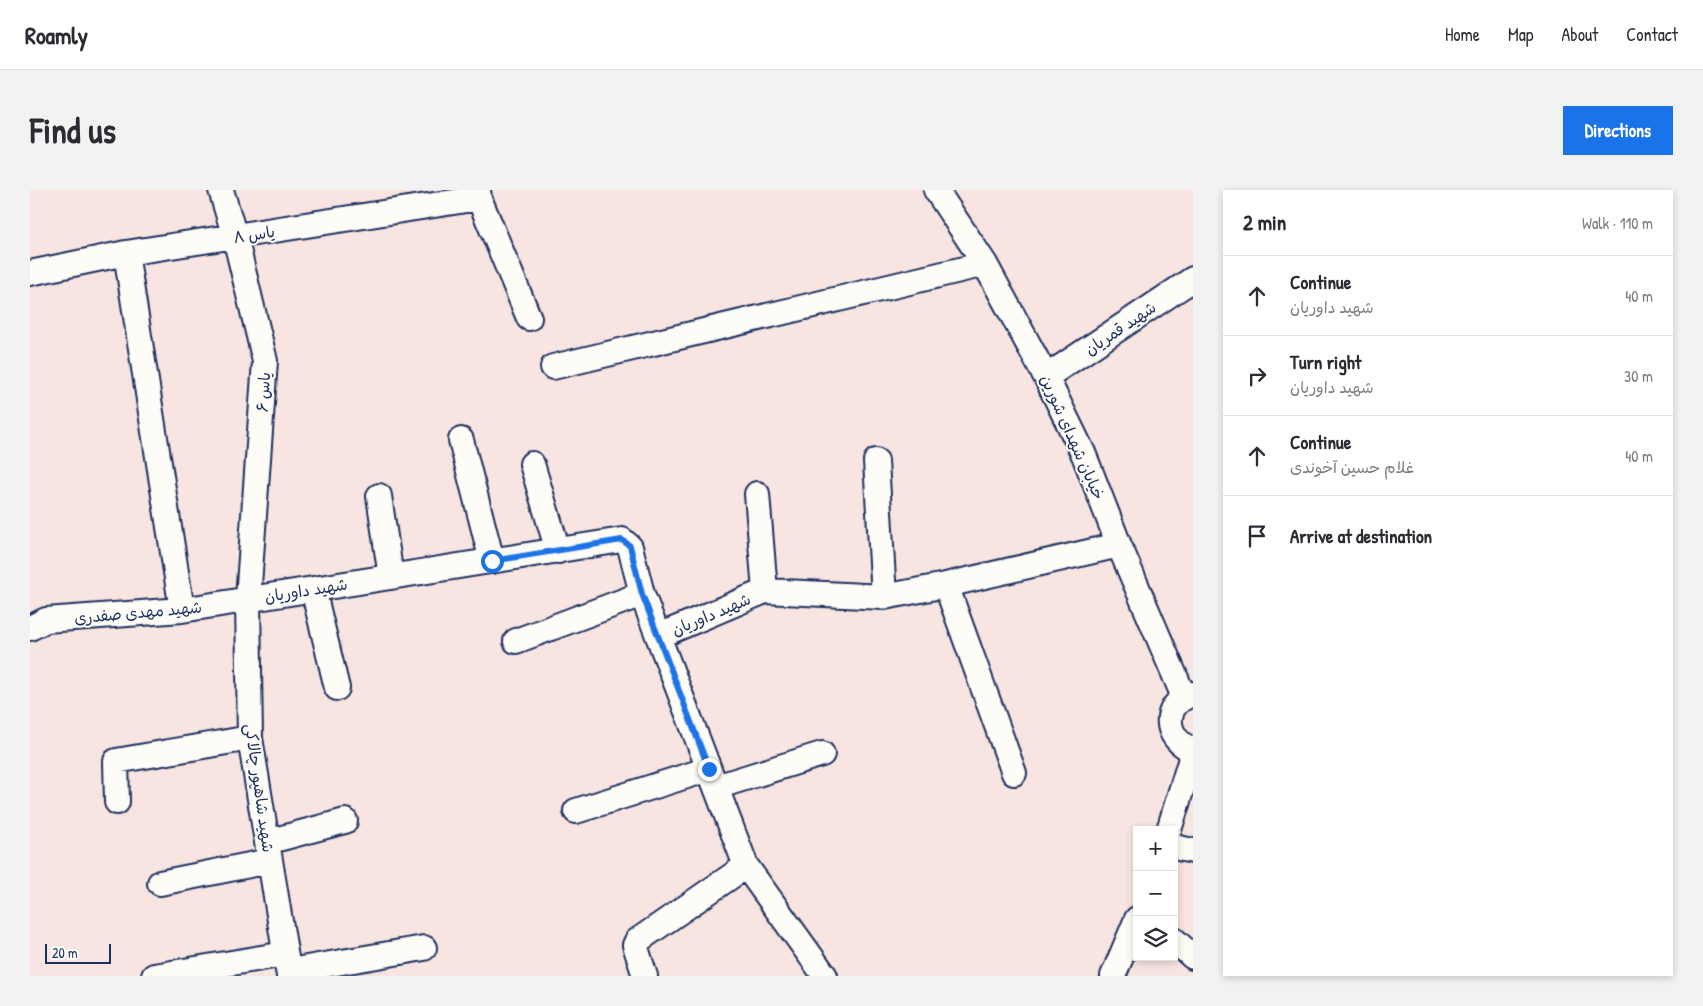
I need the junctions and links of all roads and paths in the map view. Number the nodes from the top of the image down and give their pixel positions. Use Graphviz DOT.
graph roads {
  1 [pos="221,190"];
  2 [pos="936,190"];
  3 [pos="479,194"];
  4 [pos="235,237"];
  5 [pos="126,254"];
  6 [pos="985,264"];
  7 [pos="30,273"];
  8 [pos="1193,279"];
  9 [pos="529,318"];
  10 [pos="553,367"];
  11 [pos="1046,377"];
  12 [pos="461,440"];
  13 [pos="876,461"];
  14 [pos="532,464"];
  15 [pos="757,494"];
  16 [pos="379,496"];
  17 [pos="1119,545"];
  18 [pos="558,551"];
  19 [pos="492,561"];
  20 [pos="391,577"];
  21 [pos="946,585"];
  22 [pos="314,589"];
  23 [pos="765,591"];
  24 [pos="642,594"];
  25 [pos="884,597"];
  26 [pos="248,599"];
  27 [pos="182,610"];
  28 [pos="30,628"];
  29 [pos="659,636"];
  30 [pos="516,641"];
  31 [pos="336,688"];
  32 [pos="1189,696"];
  33 [pos="250,738"];
  34 [pos="1193,751"];
  35 [pos="822,754"];
  36 [pos="1014,773"];
  37 [pos="712,778"];
  38 [pos="117,802"];
  39 [pos="576,812"];
  40 [pos="345,821"];
  41 [pos="1170,826"];
  42 [pos="1178,848"];
  43 [pos="268,851"];
  44 [pos="1193,851"];
  45 [pos="746,866"];
  46 [pos="160,883"];
  47 [pos="1133,929"];
  48 [pos="1178,944"];
  49 [pos="424,948"];
  50 [pos="1193,957"];
  51 [pos="288,967"];
  52 [pos="154,976"];
  53 [pos="645,976"];
  54 [pos="825,976"];
  55 [pos="1114,976"];
  1 -- 4 [label="street, یاس ۶"];
  2 -- 6 [label="street, خیابان شهدای شورین"];
  3 -- 4 [label="street, یاس ۸"];
  3 -- 9 [label="street"];
  4 -- 5 [label="street, یاس ۸"];
  4 -- 26 [label="street, یاس ۶"];
  5 -- 7 [label="street, یاس ۸"];
  5 -- 27 [label="street"];
  6 -- 10 [label="street"];
  6 -- 11 [label="street, خیابان شهدای شورین"];
  8 -- 11 [label="street, شهید قمریان"];
  11 -- 17 [label="street, خیابان شهدای شورین"];
  12 -- 19 [label="street"];
  13 -- 25 [label="street"];
  14 -- 18 [label="street"];
  15 -- 23 [label="street"];
  16 -- 20 [label="street"];
  17 -- 21 [label="street, شهید داوریان"];
  17 -- 32 [label="street, خیابان شهدای شورین"];
  18 -- 19 [label="street, شهید داوریان"];
  18 -- 24 [label="street, شهید داوریان"];
  19 -- 20 [label="street, شهید داوریان"];
  20 -- 22 [label="street, شهید داوریان"];
  21 -- 25 [label="street, شهید داوریان"];
  21 -- 36 [label="street"];
  22 -- 26 [label="street, شهید داوریان"];
  22 -- 31 [label="street"];
  23 -- 25 [label="street, شهید داوریان"];
  23 -- 29 [label="street, شهید داوریان"];
  24 -- 29 [label="street, شهید داوریان"];
  24 -- 30 [label="street"];
  26 -- 27 [label="street, شهید مهدی صفدری"];
  26 -- 33 [label="street, شهید شاهپور چالاکی"];
  27 -- 28 [label="street, شهید مهدی صفدری"];
  29 -- 37 [label="street"];
  32 -- 34 [label="street"];
  33 -- 38 [label="street"];
  33 -- 43 [label="street, شهید شاهپور چالاکی"];
  34 -- 41 [label="street"];
  35 -- 37 [label="street"];
  37 -- 39 [label="street"];
  37 -- 45 [label="street"];
  40 -- 43 [label="street"];
  42 -- 44 [label="street"];
  43 -- 46 [label="street"];
  43 -- 51 [label="street, شهید شاهپور چالاکی"];
  45 -- 53 [label="street"];
  45 -- 54 [label="street"];
  47 -- 55 [label="street"];
  48 -- 50 [label="street"];
  49 -- 51 [label="street"];
  51 -- 52 [label="street"];
}
